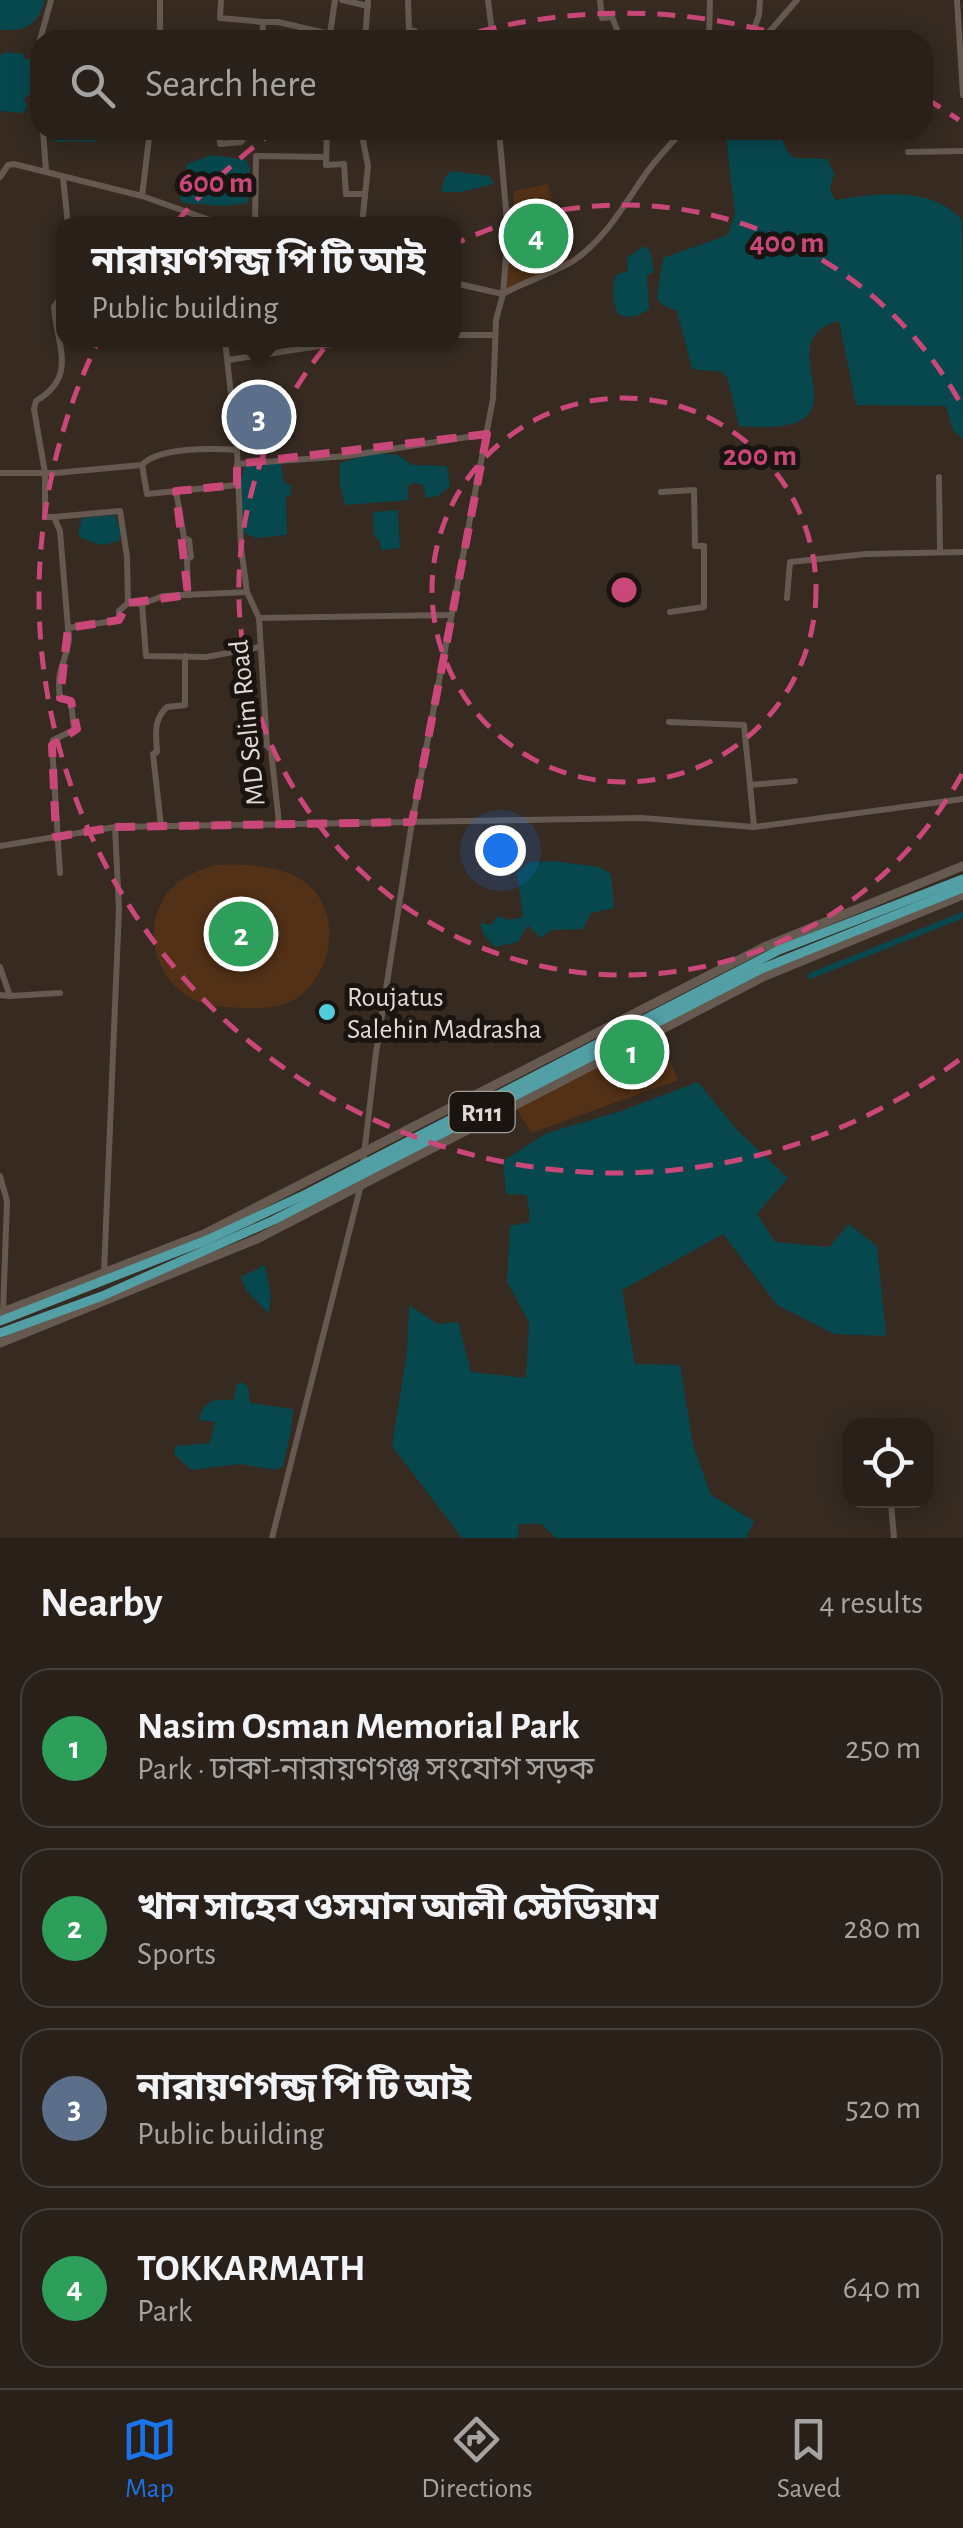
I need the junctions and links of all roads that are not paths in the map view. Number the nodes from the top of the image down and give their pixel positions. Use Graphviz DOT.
graph roads {
  1 [pos="51,0"];
  2 [pos="160,0"];
  3 [pos="221,0"];
  4 [pos="338,0"];
  5 [pos="408,0"];
  6 [pos="488,0"];
  7 [pos="600,0"];
  8 [pos="710,0"];
  9 [pos="760,0"];
  10 [pos="797,0"];
  11 [pos="957,0"];
  12 [pos="368,3"];
  13 [pos="263,22"];
  14 [pos="43,30"];
  15 [pos="160,30"];
  16 [pos="263,30"];
  17 [pos="305,30"];
  18 [pos="331,30"];
  19 [pos="366,30"];
  20 [pos="409,30"];
  21 [pos="492,30"];
  22 [pos="618,30"];
  23 [pos="709,30"];
  24 [pos="754,30"];
  25 [pos="771,30"];
  26 [pos="963,95"];
  27 [pos="44,140"];
  28 [pos="149,140"];
  29 [pos="220,140"];
  30 [pos="243,140"];
  31 [pos="326,140"];
  32 [pos="364,140"];
  33 [pos="501,140"];
  34 [pos="674,140"];
  35 [pos="963,151"];
  36 [pos="908,152"];
  37 [pos="326,157"];
  38 [pos="46,172"];
  39 [pos="63,176"];
  40 [pos="0,177"];
  41 [pos="364,194"];
  42 [pos="142,196"];
  43 [pos="67,217"];
  44 [pos="204,217"];
  45 [pos="255,217"];
  46 [pos="362,217"];
  47 [pos="461,285"];
  48 [pos="503,294"];
  49 [pos="495,335"];
  50 [pos="461,336"];
  51 [pos="61,347"];
  52 [pos="226,347"];
  53 [pos="312,347"];
  54 [pos="228,360"];
  55 [pos="487,434"];
  56 [pos="237,450"];
  57 [pos="237,464"];
  58 [pos="142,465"];
  59 [pos="0,473"];
  60 [pos="45,473"];
  61 [pos="939,477"];
  62 [pos="237,486"];
  63 [pos="176,492"];
  64 [pos="661,492"];
  65 [pos="54,518"];
  66 [pos="940,552"];
  67 [pos="963,552"];
  68 [pos="247,592"];
  69 [pos="188,595"];
  70 [pos="787,598"];
  71 [pos="128,603"];
  72 [pos="142,604"];
  73 [pos="670,612"];
  74 [pos="451,614"];
  75 [pos="259,618"];
  76 [pos="68,628"];
  77 [pos="260,647"];
  78 [pos="185,656"];
  79 [pos="669,722"];
  80 [pos="795,781"];
  81 [pos="750,785"];
  82 [pos="963,799"];
  83 [pos="412,822"];
  84 [pos="278,823"];
  85 [pos="161,826"];
  86 [pos="115,827"];
  87 [pos="754,827"];
  88 [pos="56,837"];
  89 [pos="0,846"];
  90 [pos="963,866"];
  91 [pos="60,873"];
  92 [pos="963,878"];
  93 [pos="963,892"];
  94 [pos="0,967"];
  95 [pos="60,993"];
  96 [pos="0,995"];
  97 [pos="10,996"];
  98 [pos="364,1151"];
  99 [pos="364,1164"];
  100 [pos="0,1176"];
  101 [pos="361,1179"];
  102 [pos="104,1273"];
  103 [pos="2,1317"];
  104 [pos="0,1332"];
  105 [pos="0,1342"];
  106 [pos="891,1508"];
  107 [pos="272,1538"];
  108 [pos="894,1538"];
  1 -- 14 [label="street"];
  2 -- 15 [label="street"];
  3 -- 13 [label="street"];
  4 -- 12 [label="street"];
  4 -- 18 [label="street"];
  5 -- 20 [label="street"];
  6 -- 21 [label="street"];
  7 -- 22 [label="street"];
  8 -- 23 [label="street"];
  9 -- 24 [label="street"];
  10 -- 25 [label="street"];
  11 -- 26 [label="street"];
  12 -- 19 [label="street"];
  13 -- 16 [label="street"];
  13 -- 17 [label="street"];
  27 -- 38 [label="street"];
  28 -- 42 [label="street"];
  29 -- 30 [label="street"];
  31 -- 37 [label="street"];
  32 -- 41 [label="street"];
  33 -- 48 [label="street"];
  34 -- 48 [label="street"];
  35 -- 36 [label="street"];
  37 -- 41 [label="street"];
  37 -- 45 [label="street"];
  38 -- 39 [label="street"];
  38 -- 40 [label="street"];
  39 -- 42 [label="street"];
  39 -- 43 [label="street"];
  41 -- 46 [label="street"];
  42 -- 44 [label="street"];
  47 -- 48 [label="street"];
  48 -- 49 [label="street"];
  49 -- 50 [label="street"];
  49 -- 55 [label="street"];
  51 -- 60 [label="street"];
  52 -- 54 [label="street"];
  53 -- 54 [label="street"];
  54 -- 56 [label="street"];
  55 -- 57 [label="street"];
  55 -- 74 [label="street"];
  56 -- 57 [label="street"];
  56 -- 58 [label="street"];
  57 -- 62 [label="street"];
  58 -- 60 [label="street"];
  58 -- 63 [label="street"];
  59 -- 60 [label="street"];
  60 -- 65 [label="street"];
  61 -- 66 [label="street"];
  62 -- 63 [label="street"];
  62 -- 68 [label="street"];
  63 -- 69 [label="street"];
  64 -- 73 [label="street"];
  65 -- 71 [label="street"];
  65 -- 76 [label="street"];
  66 -- 67 [label="street"];
  66 -- 70 [label="street"];
  68 -- 69 [label="street"];
  68 -- 75 [label="street"];
  69 -- 72 [label="street"];
  71 -- 72 [label="street"];
  71 -- 76 [label="street"];
  72 -- 78 [label="street"];
  74 -- 75 [label="street"];
  74 -- 83 [label="street"];
  75 -- 77 [label="street, MD Selim Road"];
  76 -- 88 [label="street"];
  77 -- 78 [label="street"];
  77 -- 84 [label="street, MD Selim Road"];
  78 -- 85 [label="street"];
  79 -- 81 [label="street"];
  80 -- 81 [label="street"];
  81 -- 87 [label="street"];
  82 -- 87 [label="street"];
  83 -- 84 [label="street"];
  83 -- 87 [label="street"];
  83 -- 98 [label="street"];
  84 -- 85 [label="street"];
  85 -- 86 [label="street"];
  86 -- 88 [label="street"];
  86 -- 102 [label="street"];
  88 -- 89 [label="street"];
  88 -- 91 [label="street"];
  90 -- 98 [label="street"];
  92 -- 99 [label="main road, R111"];
  93 -- 101 [label="main road, R111"];
  94 -- 97 [label="street"];
  95 -- 97 [label="street"];
  96 -- 97 [label="street"];
  98 -- 99 [label="street"];
  98 -- 102 [label="street"];
  99 -- 103 [label="main road, R111"];
  100 -- 103 [label="street"];
  101 -- 104 [label="main road, R111"];
  101 -- 105 [label="street"];
  101 -- 107 [label="street"];
  102 -- 103 [label="street"];
  106 -- 108 [label="street"];
}
